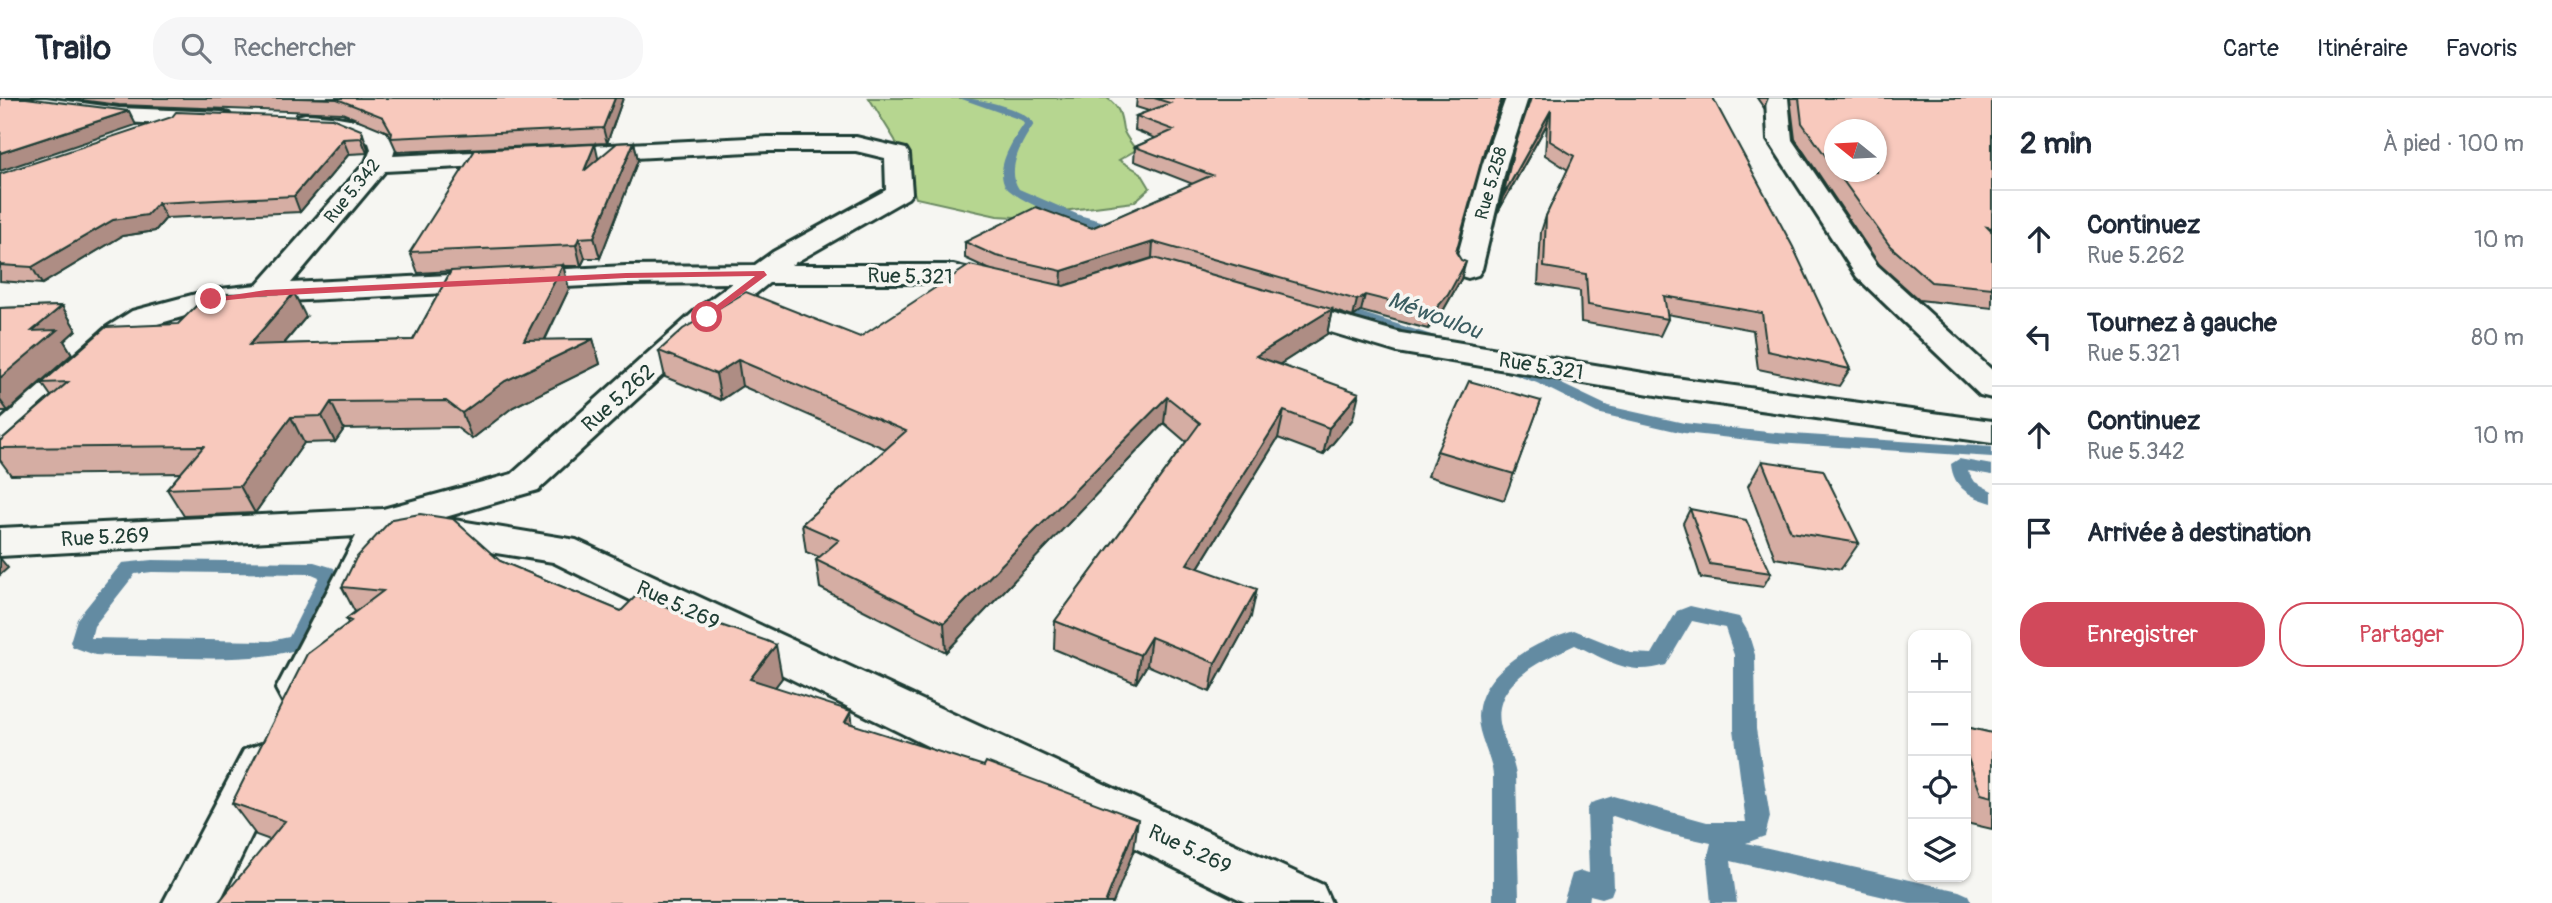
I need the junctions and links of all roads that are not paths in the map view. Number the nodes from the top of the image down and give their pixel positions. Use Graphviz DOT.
graph roads {
  1 [pos="0,98"];
  2 [pos="1517,98"];
  3 [pos="1777,98"];
  4 [pos="233,117"];
  5 [pos="135,136"];
  6 [pos="378,164"];
  7 [pos="1468,269"];
  8 [pos="764,274"];
  9 [pos="266,293"];
  10 [pos="1038,293"];
  11 [pos="1254,300"];
  12 [pos="1992,388"];
  13 [pos="1992,432"];
  14 [pos="0,440"];
  15 [pos="383,522"];
  16 [pos="0,542"];
  17 [pos="191,903"];
  18 [pos="1303,903"];
  1 -- 4 [label="street, Rue 5.342"];
  2 -- 7 [label="street, Rue 5.258"];
  3 -- 12 [label="street"];
  4 -- 5 [label="street"];
  4 -- 6 [label="street, Rue 5.342"];
  6 -- 8 [label="street, Rue 5.262"];
  6 -- 9 [label="street, Rue 5.342"];
  8 -- 9 [label="street, Rue 5.321"];
  8 -- 10 [label="street, Rue 5.321"];
  8 -- 15 [label="street, Rue 5.262"];
  9 -- 14 [label="street"];
  11 -- 13 [label="street, Rue 5.321"];
  15 -- 16 [label="street, Rue 5.269"];
  15 -- 17 [label="street"];
  15 -- 18 [label="street, Rue 5.269"];
}
